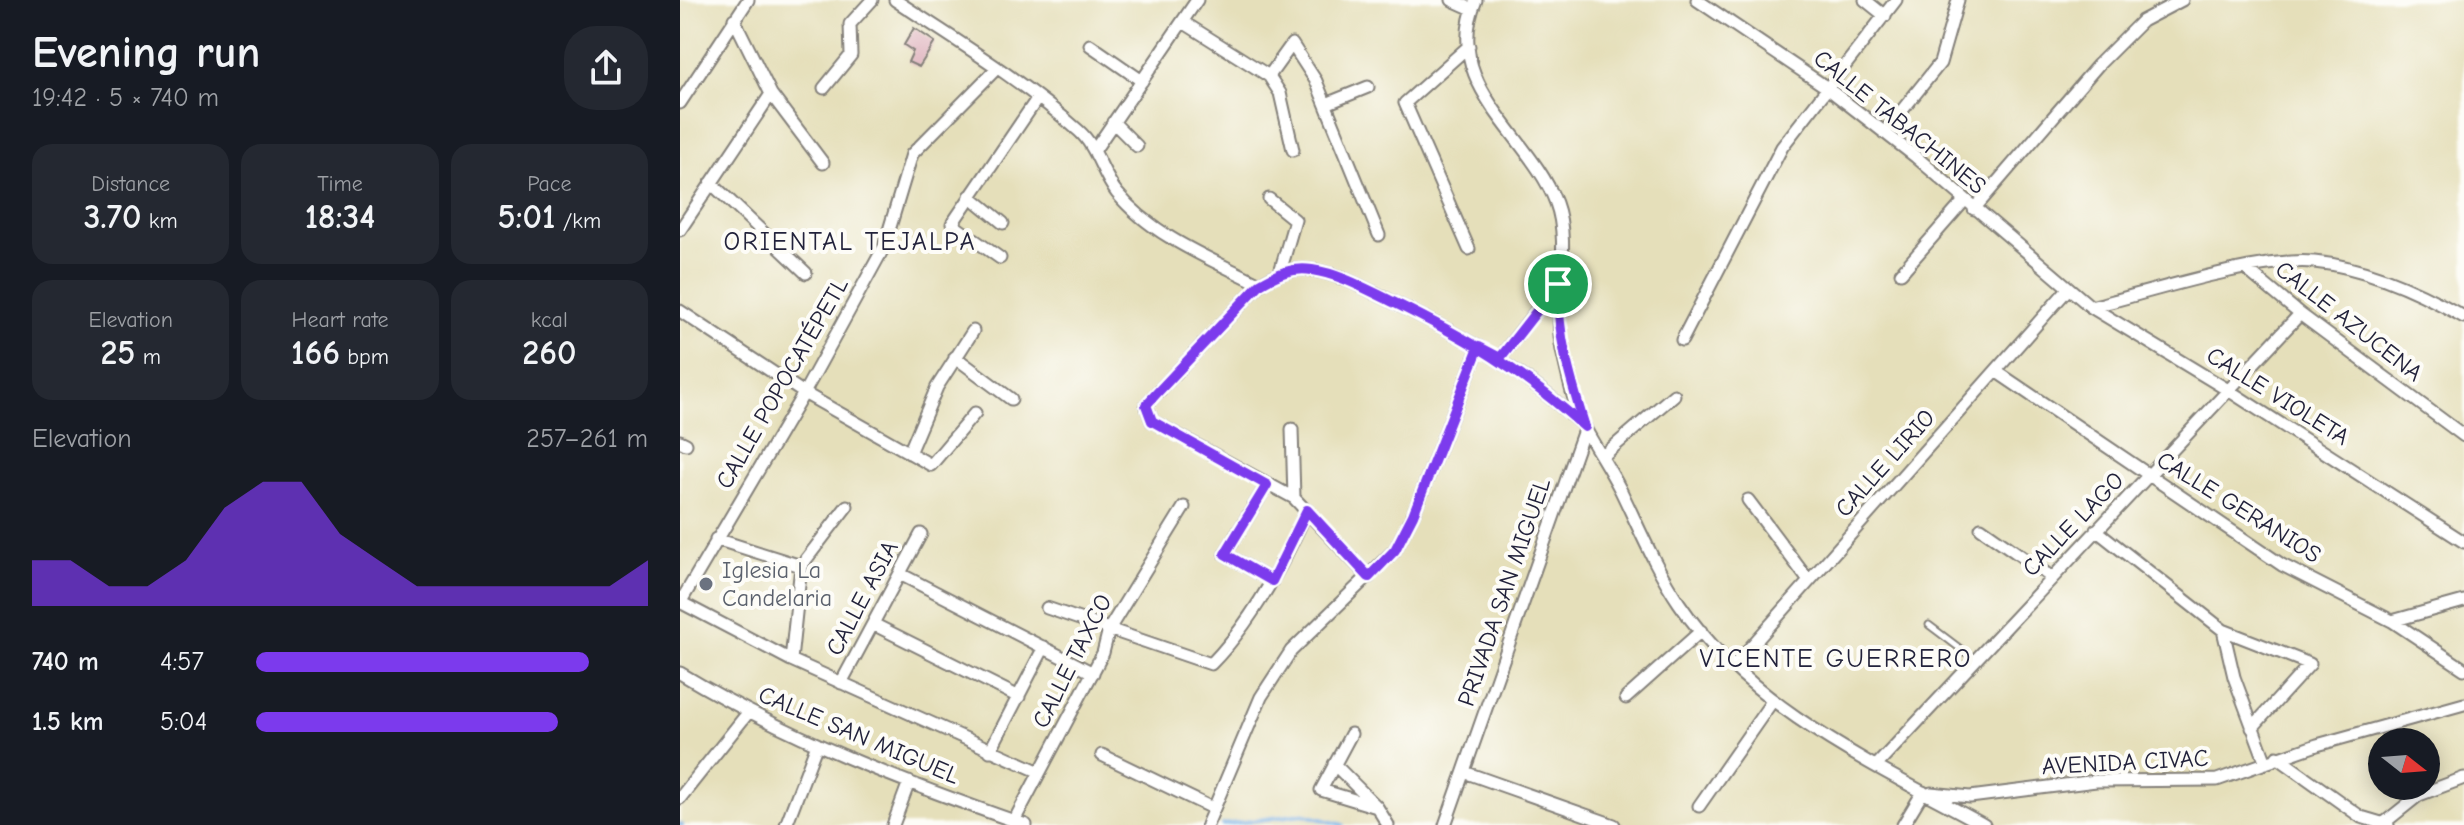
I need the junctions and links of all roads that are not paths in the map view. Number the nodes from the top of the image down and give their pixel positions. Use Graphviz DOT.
graph roads {
  1 [pos="748,0"];
  2 [pos="872,0"];
  3 [pos="895,0"];
  4 [pos="1197,0"];
  5 [pos="1452,0"];
  6 [pos="1697,0"];
  7 [pos="1865,0"];
  8 [pos="1896,0"];
  9 [pos="1958,0"];
  10 [pos="2182,0"];
  11 [pos="1474,5"];
  12 [pos="1885,16"];
  13 [pos="734,19"];
  14 [pos="1183,22"];
  15 [pos="1090,45"];
  16 [pos="1469,46"];
  17 [pos="996,69"];
  18 [pos="1269,76"];
  19 [pos="1142,81"];
  20 [pos="1368,87"];
  21 [pos="1826,87"];
  22 [pos="824,88"];
  23 [pos="771,94"];
  24 [pos="1037,99"];
  25 [pos="680,103"];
  26 [pos="1326,104"];
  27 [pos="1113,122"];
  28 [pos="1884,133"];
  29 [pos="1137,146"];
  30 [pos="1293,150"];
  31 [pos="1094,151"];
  32 [pos="823,163"];
  33 [pos="711,183"];
  34 [pos="970,196"];
  35 [pos="1269,199"];
  36 [pos="1964,201"];
  37 [pos="1974,209"];
  38 [pos="1003,223"];
  39 [pos="680,230"];
  40 [pos="1379,235"];
  41 [pos="1469,249"];
  42 [pos="1000,258"];
  43 [pos="2246,269"];
  44 [pos="1280,272"];
  45 [pos="806,273"];
  46 [pos="1901,273"];
  47 [pos="1260,284"];
  48 [pos="1558,284"];
  49 [pos="2068,289"];
  50 [pos="2091,307"];
  51 [pos="680,311"];
  52 [pos="2300,314"];
  53 [pos="2464,317"];
  54 [pos="973,331"];
  55 [pos="1682,340"];
  56 [pos="1479,347"];
  57 [pos="955,357"];
  58 [pos="1500,358"];
  59 [pos="1997,372"];
  60 [pos="2228,390"];
  61 [pos="804,393"];
  62 [pos="1674,395"];
  63 [pos="1011,399"];
  64 [pos="975,413"];
  65 [pos="1585,427"];
  66 [pos="1292,429"];
  67 [pos="2464,436"];
  68 [pos="909,453"];
  69 [pos="1604,455"];
  70 [pos="2149,477"];
  71 [pos="1267,485"];
  72 [pos="1294,498"];
  73 [pos="1748,500"];
  74 [pos="847,506"];
  75 [pos="1184,507"];
  76 [pos="1307,510"];
  77 [pos="1981,528"];
  78 [pos="2096,530"];
  79 [pos="921,534"];
  80 [pos="716,539"];
  81 [pos="2464,542"];
  82 [pos="801,566"];
  83 [pos="900,574"];
  84 [pos="1369,577"];
  85 [pos="2051,577"];
  86 [pos="1272,581"];
  87 [pos="1809,581"];
  88 [pos="2464,601"];
  89 [pos="680,602"];
  90 [pos="1047,608"];
  91 [pos="2392,621"];
  92 [pos="873,624"];
  93 [pos="1929,625"];
  94 [pos="1109,629"];
  95 [pos="2223,630"];
  96 [pos="1701,631"];
  97 [pos="1044,647"];
  98 [pos="791,660"];
  99 [pos="1974,660"];
  100 [pos="1733,667"];
  101 [pos="2464,669"];
  102 [pos="680,673"];
  103 [pos="1093,673"];
  104 [pos="841,683"];
  105 [pos="1019,697"];
  106 [pos="1626,698"];
  107 [pos="1773,700"];
  108 [pos="2464,704"];
  109 [pos="747,714"];
  110 [pos="2252,728"];
  111 [pos="1351,734"];
  112 [pos="817,744"];
  113 [pos="990,751"];
  114 [pos="1102,755"];
  115 [pos="2271,760"];
  116 [pos="1334,764"];
  117 [pos="1877,765"];
  118 [pos="1040,772"];
  119 [pos="1464,772"];
  120 [pos="2464,778"];
  121 [pos="909,782"];
  122 [pos="1923,792"];
  123 [pos="680,798"];
  124 [pos="1699,806"];
  125 [pos="1377,807"];
  126 [pos="1209,817"];
  127 [pos="1014,821"];
  128 [pos="2356,821"];
  129 [pos="2386,824"];
  130 [pos="786,825"];
  131 [pos="893,825"];
  132 [pos="1026,825"];
  133 [pos="1388,825"];
  134 [pos="1445,825"];
  135 [pos="1614,825"];
  136 [pos="1903,825"];
  137 [pos="1984,825"];
  1 -- 13 [label="street"];
  2 -- 22 [label="street"];
  3 -- 17 [label="street"];
  4 -- 14 [label="street"];
  5 -- 11 [label="street"];
  6 -- 21 [label="street, CALLE TABACHINES"];
  7 -- 12 [label="street"];
  8 -- 12 [label="street"];
  9 -- 28 [label="street"];
  10 -- 37 [label="street"];
  11 -- 16 [label="street"];
  12 -- 21 [label="street"];
  13 -- 23 [label="street"];
  13 -- 25 [label="street"];
  14 -- 18 [label="street"];
  14 -- 19 [label="street"];
  15 -- 19 [label="street"];
  16 -- 41 [label="street"];
  16 -- 48 [label="street"];
  17 -- 24 [label="street"];
  17 -- 61 [label="street, CALLE POPOCATÉPETL"];
  18 -- 26 [label="street"];
  18 -- 30 [label="street"];
  19 -- 27 [label="street"];
  20 -- 26 [label="street"];
  21 -- 28 [label="street, CALLE TABACHINES"];
  21 -- 55 [label="street"];
  23 -- 32 [label="street"];
  23 -- 33 [label="street"];
  24 -- 31 [label="street"];
  24 -- 34 [label="street"];
  26 -- 40 [label="street"];
  27 -- 29 [label="street"];
  27 -- 31 [label="street"];
  28 -- 36 [label="street, CALLE TABACHINES"];
  31 -- 47 [label="street"];
  33 -- 39 [label="street"];
  33 -- 45 [label="street"];
  34 -- 38 [label="street"];
  34 -- 42 [label="street"];
  35 -- 44 [label="street"];
  36 -- 37 [label="street, CALLE TABACHINES"];
  36 -- 46 [label="street"];
  37 -- 49 [label="street, CALLE TABACHINES"];
  43 -- 50 [label="street"];
  43 -- 52 [label="street, CALLE AZUCENA"];
  43 -- 53 [label="street"];
  44 -- 47 [label="street"];
  44 -- 56 [label="street"];
  47 -- 71 [label="street"];
  48 -- 58 [label="street"];
  48 -- 65 [label="street"];
  49 -- 50 [label="street, CALLE VIOLETA"];
  49 -- 59 [label="street, CALLE LIRIO"];
  50 -- 60 [label="street, CALLE VIOLETA"];
  51 -- 61 [label="street"];
  52 -- 60 [label="street, CALLE LAGO"];
  52 -- 67 [label="street, CALLE AZUCENA"];
  54 -- 57 [label="street"];
  56 -- 58 [label="street"];
  56 -- 84 [label="street"];
  57 -- 63 [label="street"];
  57 -- 68 [label="street"];
  58 -- 65 [label="street"];
  59 -- 70 [label="street, CALLE GERANIOS"];
  59 -- 87 [label="street, CALLE LIRIO"];
  60 -- 70 [label="street, CALLE LAGO"];
  60 -- 81 [label="street, CALLE VIOLETA"];
  61 -- 68 [label="street"];
  61 -- 80 [label="street, CALLE POPOCATÉPETL"];
  62 -- 69 [label="street"];
  64 -- 68 [label="street"];
  65 -- 69 [label="street"];
  65 -- 119 [label="street, PRIVADA SAN MIGUEL"];
  66 -- 72 [label="street"];
  69 -- 96 [label="street"];
  70 -- 78 [label="street, CALLE LAGO"];
  70 -- 91 [label="street, CALLE GERANIOS"];
  71 -- 72 [label="street"];
  71 -- 86 [label="street"];
  72 -- 76 [label="street"];
  73 -- 87 [label="street"];
  74 -- 82 [label="street"];
  75 -- 94 [label="street, CALLE TAXCO"];
  76 -- 84 [label="street"];
  76 -- 86 [label="street"];
  77 -- 85 [label="street"];
  78 -- 85 [label="street, CALLE LAGO"];
  78 -- 95 [label="street"];
  79 -- 83 [label="street, CALLE ASIA"];
  80 -- 82 [label="street"];
  80 -- 89 [label="street, CALLE POPOCATÉPETL"];
  82 -- 98 [label="street"];
  83 -- 92 [label="street, CALLE ASIA"];
  83 -- 97 [label="street"];
  84 -- 126 [label="street"];
  85 -- 99 [label="street, CALLE LAGO"];
  86 -- 94 [label="street"];
  87 -- 100 [label="street, CALLE LIRIO"];
  88 -- 91 [label="street"];
  89 -- 98 [label="street"];
  90 -- 94 [label="street"];
  91 -- 101 [label="street, CALLE GERANIOS"];
  92 -- 104 [label="street, CALLE ASIA"];
  92 -- 105 [label="street"];
  93 -- 99 [label="lane"];
  94 -- 103 [label="street, CALLE TAXCO"];
  95 -- 110 [label="street"];
  95 -- 110 [label="street"];
  96 -- 100 [label="street"];
  96 -- 106 [label="street"];
  97 -- 103 [label="street"];
  97 -- 105 [label="street"];
  98 -- 104 [label="street"];
  99 -- 117 [label="street, CALLE LAGO"];
  100 -- 107 [label="street"];
  102 -- 109 [label="street, CALLE SAN MIGUEL"];
  103 -- 118 [label="street, CALLE TAXCO"];
  104 -- 113 [label="street"];
  105 -- 113 [label="street"];
  107 -- 117 [label="street"];
  107 -- 124 [label="street"];
  108 -- 115 [label="street, AVENIDA CIVAC"];
  109 -- 112 [label="street, CALLE SAN MIGUEL"];
  109 -- 123 [label="street"];
  110 -- 115 [label="street"];
  111 -- 116 [label="street"];
  112 -- 121 [label="street, CALLE SAN MIGUEL"];
  112 -- 130 [label="street"];
  113 -- 118 [label="street"];
  114 -- 126 [label="street"];
  115 -- 122 [label="street, AVENIDA CIVAC"];
  115 -- 128 [label="street"];
  116 -- 125 [label="street"];
  116 -- 125 [label="street"];
  117 -- 122 [label="street"];
  118 -- 127 [label="street, CALLE TAXCO"];
  119 -- 134 [label="street, PRIVADA SAN MIGUEL"];
  119 -- 135 [label="street"];
  120 -- 129 [label="street"];
  121 -- 127 [label="street, CALLE SAN MIGUEL"];
  121 -- 131 [label="street"];
  122 -- 136 [label="street"];
  122 -- 137 [label="street"];
  125 -- 133 [label="street"];
  127 -- 132 [label="street, CALLE SAN MIGUEL"];
  128 -- 129 [label="street"];
}
